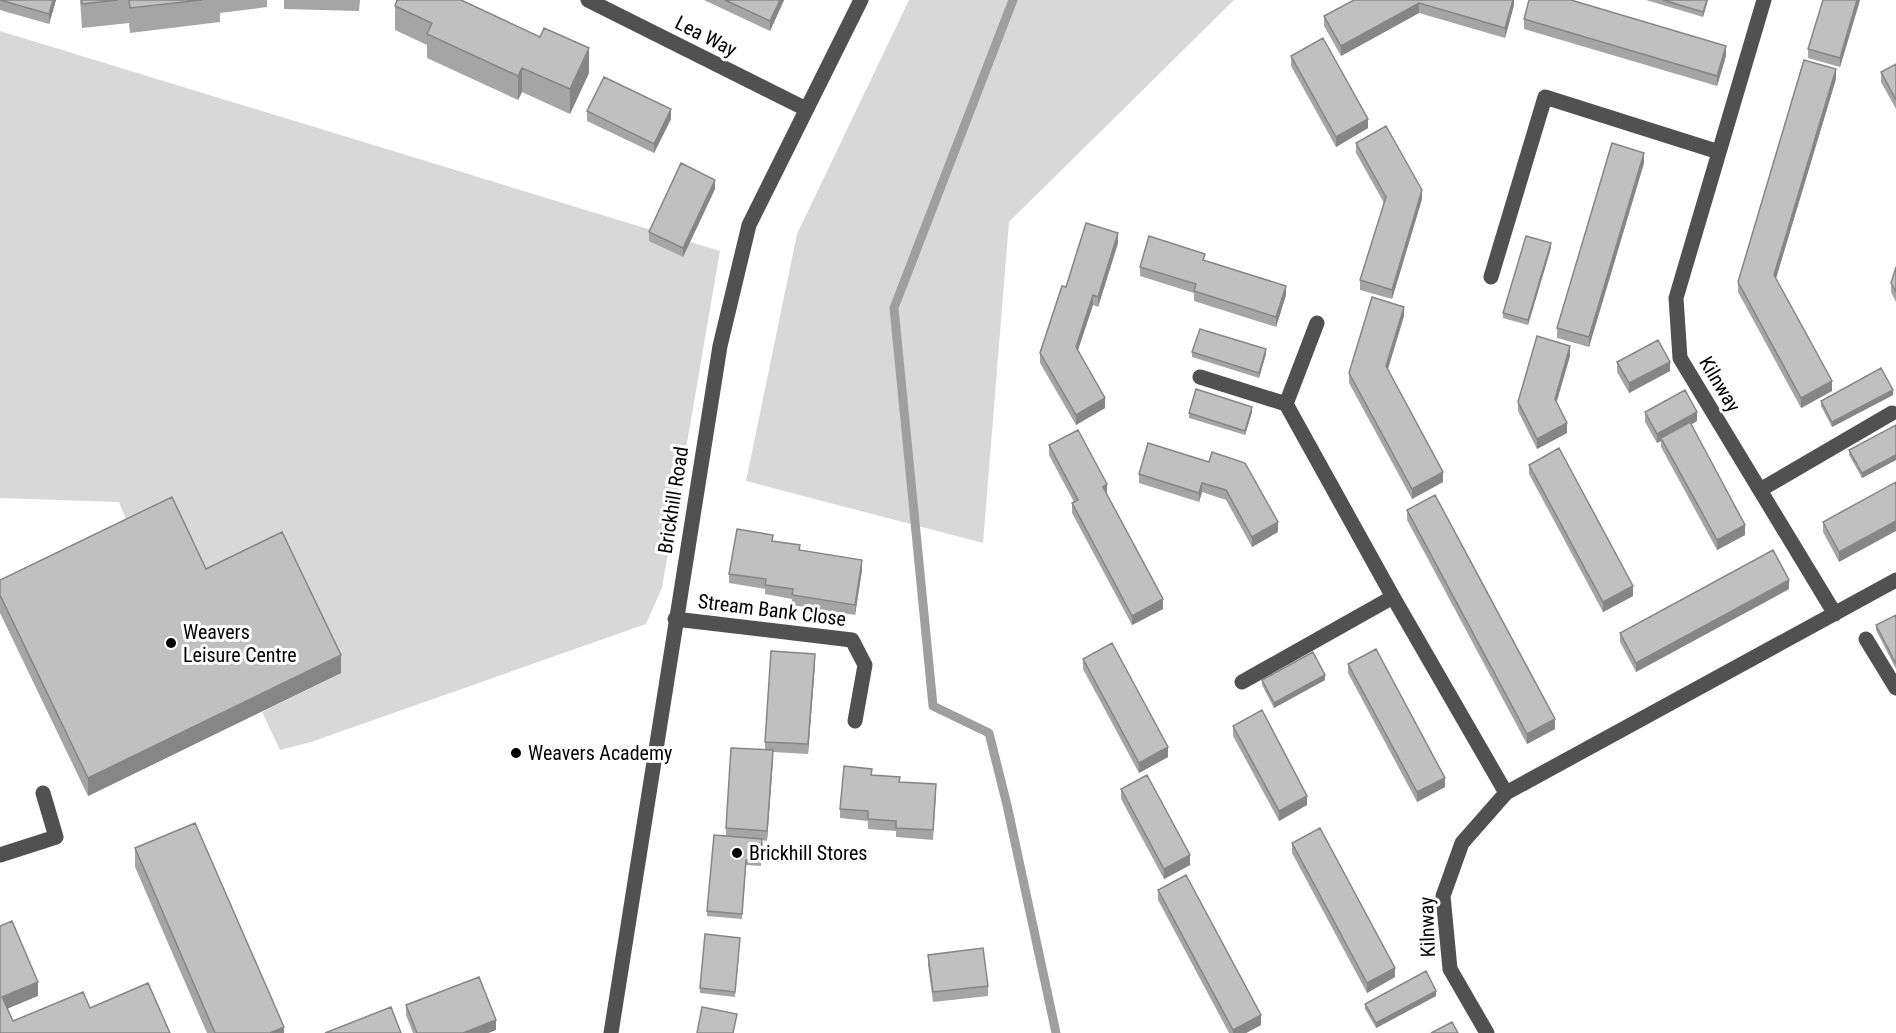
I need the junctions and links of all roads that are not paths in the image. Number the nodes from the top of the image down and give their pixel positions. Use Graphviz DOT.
graph roads {
  1 [pos="588,0"];
  2 [pos="861,0"];
  3 [pos="1764,0"];
  4 [pos="806,109"];
  5 [pos="1719,152"];
  6 [pos="1491,277"];
  7 [pos="1317,323"];
  8 [pos="1200,376"];
  9 [pos="1286,404"];
  10 [pos="1892,413"];
  11 [pos="1760,490"];
  12 [pos="1896,580"];
  13 [pos="1393,597"];
  14 [pos="1835,614"];
  15 [pos="675,619"];
  16 [pos="1866,639"];
  17 [pos="1242,682"];
  18 [pos="1896,688"];
  19 [pos="855,721"];
  20 [pos="43,793"];
  21 [pos="1506,793"];
  22 [pos="0,855"];
  23 [pos="611,1033"];
  24 [pos="1486,1033"];
  1 -- 4 [label="street, Lea Way"];
  2 -- 4 [label="street, Brickhill Road"];
  3 -- 5 [label="street, Kilnway"];
  4 -- 15 [label="street, Brickhill Road"];
  5 -- 6 [label="street"];
  5 -- 11 [label="street, Kilnway"];
  7 -- 9 [label="street"];
  8 -- 9 [label="street"];
  9 -- 13 [label="street"];
  10 -- 11 [label="street"];
  11 -- 14 [label="street, Kilnway"];
  12 -- 14 [label="street, Kilnway"];
  13 -- 17 [label="street"];
  13 -- 21 [label="street"];
  14 -- 21 [label="street, Kilnway"];
  15 -- 19 [label="street, Stream Bank Close"];
  15 -- 23 [label="street, Brickhill Road"];
  16 -- 18 [label="street"];
  20 -- 22 [label="street"];
  21 -- 24 [label="street, Kilnway"];
}
